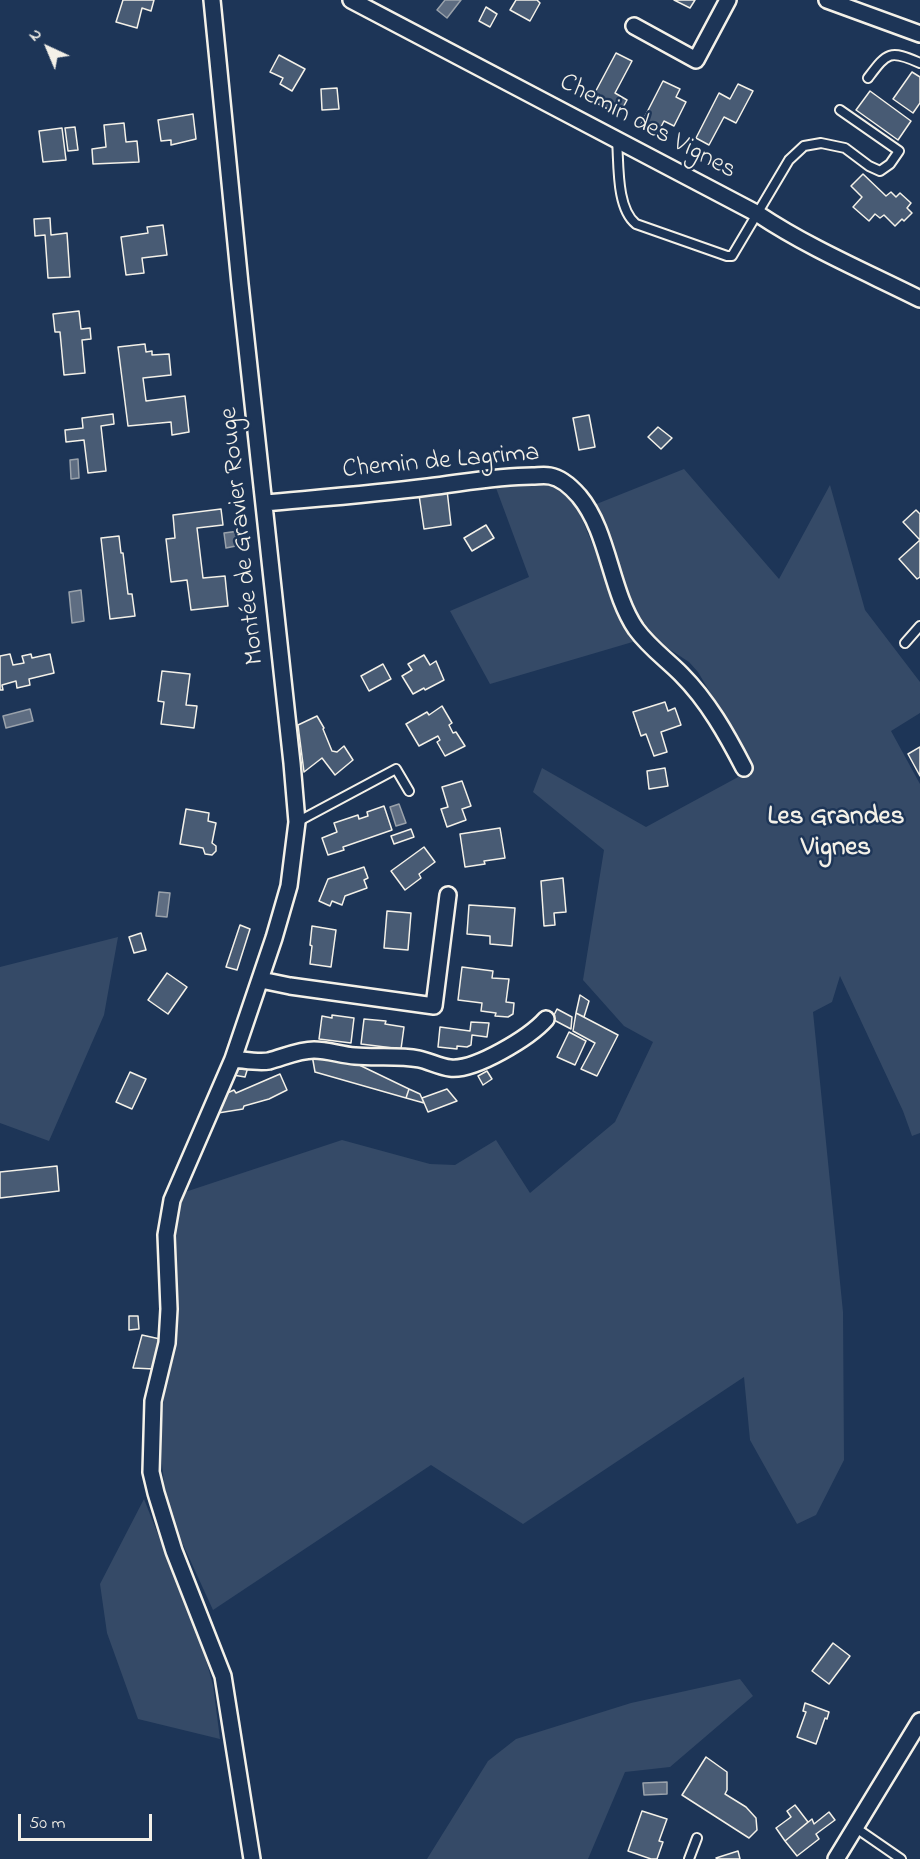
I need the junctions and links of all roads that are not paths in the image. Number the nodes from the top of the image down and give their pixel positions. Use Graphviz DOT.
graph roads {
  1 [pos="212,0"];
  2 [pos="351,0"];
  3 [pos="728,0"];
  4 [pos="827,0"];
  5 [pos="634,26"];
  6 [pos="920,34"];
  7 [pos="920,63"];
  8 [pos="868,78"];
  9 [pos="840,110"];
  10 [pos="617,140"];
  11 [pos="758,214"];
  12 [pos="920,299"];
  13 [pos="266,503"];
  14 [pos="920,626"];
  15 [pos="905,643"];
  16 [pos="744,768"];
  17 [pos="409,791"];
  18 [pos="297,822"];
  19 [pos="448,895"];
  20 [pos="261,980"];
  21 [pos="546,1019"];
  22 [pos="233,1059"];
  23 [pos="920,1721"];
  24 [pos="856,1828"];
  25 [pos="697,1838"];
  26 [pos="252,1859"];
  27 [pos="689,1859"];
  28 [pos="836,1859"];
  29 [pos="901,1859"];
  1 -- 13 [label="street, Montée de Gravier Rouge"];
  2 -- 10 [label="street, Chemin des Vignes"];
  3 -- 5 [label="street"];
  4 -- 6 [label="street"];
  7 -- 8 [label="lane"];
  9 -- 11 [label="lane"];
  10 -- 11 [label="street, Chemin des Vignes"];
  10 -- 11 [label="lane"];
  11 -- 12 [label="street, Chemin des Vignes"];
  13 -- 16 [label="street, Chemin de Lagrima"];
  13 -- 18 [label="street, Montée de Gravier Rouge"];
  14 -- 15 [label="lane"];
  17 -- 18 [label="lane"];
  18 -- 20 [label="street, Montée de Gravier Rouge"];
  19 -- 20 [label="street"];
  20 -- 22 [label="street, Montée de Gravier Rouge"];
  21 -- 22 [label="street"];
  22 -- 26 [label="street, Montée de Gravier Rouge"];
  23 -- 24 [label="street"];
  24 -- 28 [label="street"];
  24 -- 29 [label="lane"];
  25 -- 27 [label="lane"];
}
